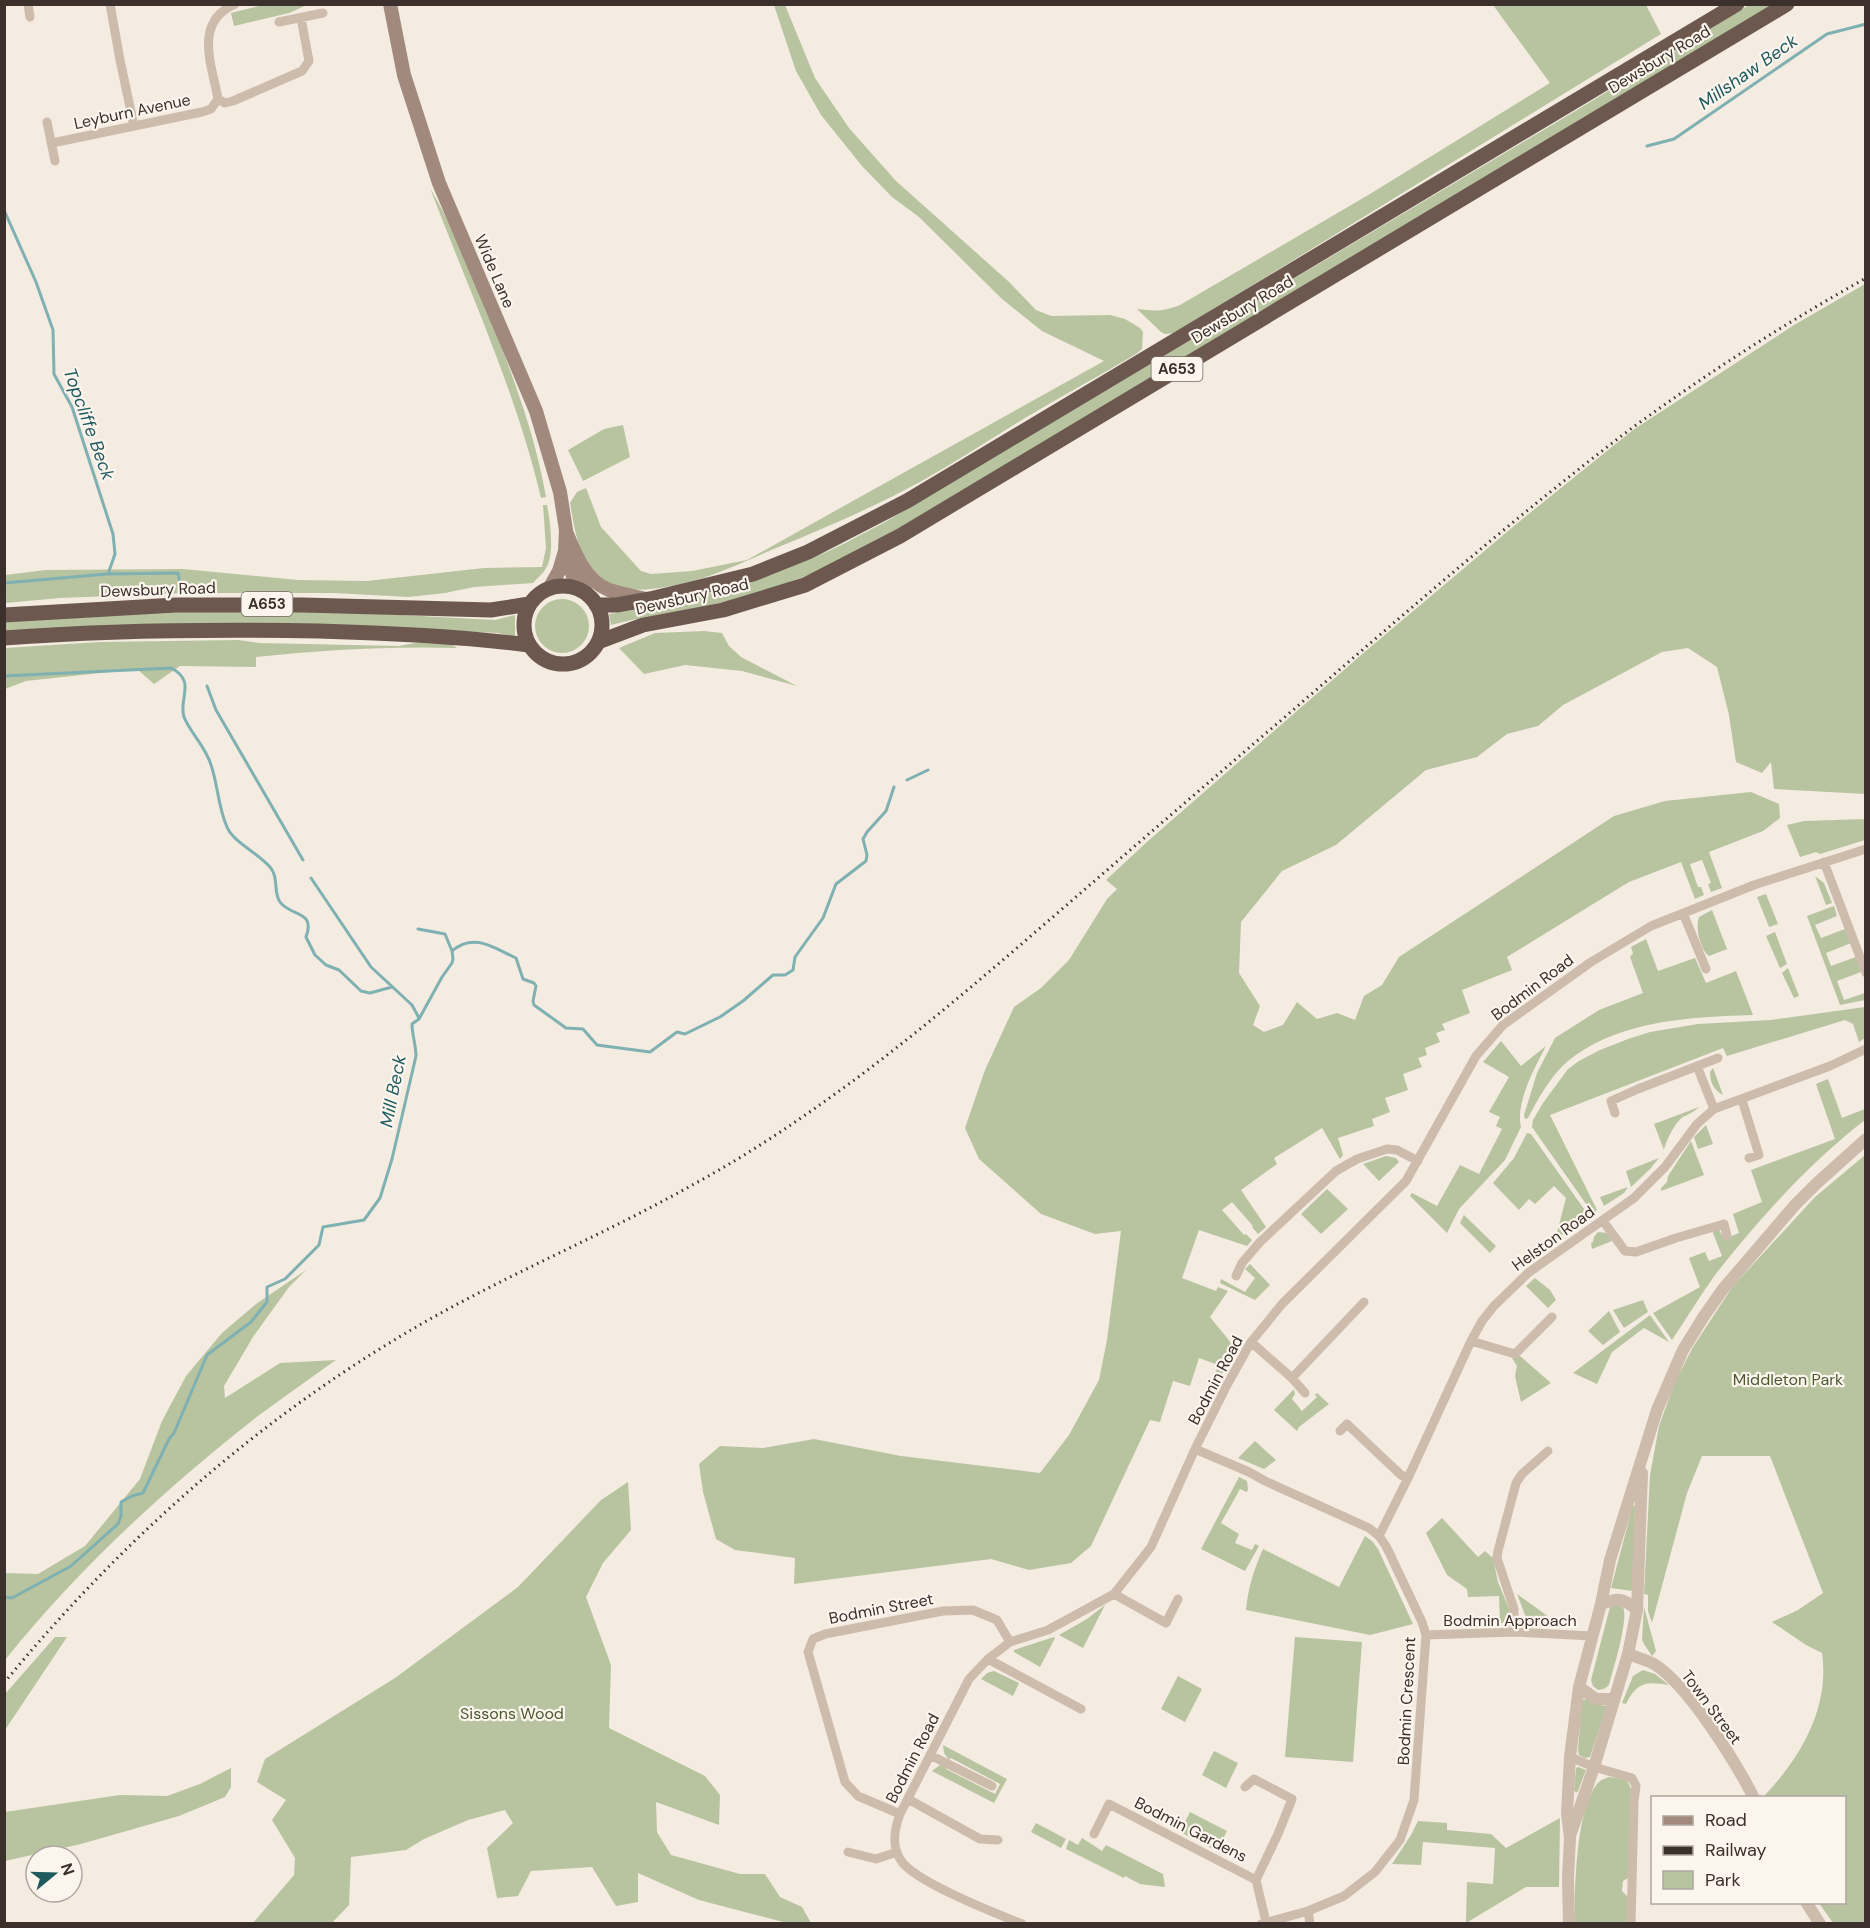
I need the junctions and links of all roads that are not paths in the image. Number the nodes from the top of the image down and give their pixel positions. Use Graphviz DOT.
graph roads {
  1 [pos="28,4"];
  2 [pos="110,4"];
  3 [pos="235,4"];
  4 [pos="390,4"];
  5 [pos="1737,4"];
  6 [pos="1787,4"];
  7 [pos="323,13"];
  8 [pos="30,17"];
  9 [pos="301,18"];
  10 [pos="279,22"];
  11 [pos="218,99"];
  12 [pos="47,122"];
  13 [pos="134,126"];
  14 [pos="52,143"];
  15 [pos="55,161"];
  16 [pos="566,530"];
  17 [pos="565,551"];
  18 [pos="549,588"];
  19 [pos="650,599"];
  20 [pos="593,601"];
  21 [pos="529,604"];
  22 [pos="4,615"];
  23 [pos="4,638"];
  24 [pos="598,642"];
  25 [pos="529,645"];
  26 [pos="1866,849"];
  27 [pos="1824,862"];
  28 [pos="1683,914"];
  29 [pos="1706,969"];
  30 [pos="1866,973"];
  31 [pos="1866,1048"];
  32 [pos="1718,1058"];
  33 [pos="1697,1066"];
  34 [pos="1742,1100"];
  35 [pos="1714,1109"];
  36 [pos="1615,1113"];
  37 [pos="1866,1139"];
  38 [pos="1749,1158"];
  39 [pos="1418,1161"];
  40 [pos="1603,1221"];
  41 [pos="1727,1236"];
  42 [pos="1236,1276"];
  43 [pos="1364,1302"];
  44 [pos="1552,1317"];
  45 [pos="1471,1341"];
  46 [pos="1251,1342"];
  47 [pos="1292,1378"];
  48 [pos="1305,1393"];
  49 [pos="1341,1431"];
  50 [pos="1195,1449"];
  51 [pos="1548,1452"];
  52 [pos="1643,1457"];
  53 [pos="1408,1478"];
  54 [pos="1379,1536"];
  55 [pos="1114,1593"];
  56 [pos="1178,1599"];
  57 [pos="1601,1604"];
  58 [pos="1637,1610"];
  59 [pos="1514,1632"];
  60 [pos="1426,1635"];
  61 [pos="1592,1636"];
  62 [pos="1010,1642"];
  63 [pos="1628,1654"];
  64 [pos="988,1659"];
  65 [pos="1580,1687"];
  66 [pos="1613,1699"];
  67 [pos="1081,1709"];
  68 [pos="930,1755"];
  69 [pos="1570,1756"];
  70 [pos="1594,1767"];
  71 [pos="992,1786"];
  72 [pos="1245,1788"];
  73 [pos="1753,1796"];
  74 [pos="908,1799"];
  75 [pos="900,1814"];
  76 [pos="1094,1834"];
  77 [pos="1570,1838"];
  78 [pos="998,1840"];
  79 [pos="848,1852"];
  80 [pos="897,1852"];
  81 [pos="1256,1880"];
  82 [pos="1807,1904"];
  83 [pos="1308,1911"];
  84 [pos="998,1919"];
  85 [pos="1022,1923"];
  86 [pos="1264,1923"];
  87 [pos="1310,1923"];
  88 [pos="1569,1923"];
  89 [pos="1631,1923"];
  90 [pos="1820,1923"];
  1 -- 8 [label="street"];
  2 -- 13 [label="street"];
  3 -- 11 [label="street"];
  4 -- 16 [label="main road, Wide Lane"];
  5 -- 19 [label="highway, Dewsbury Road / A653"];
  6 -- 24 [label="highway, Dewsbury Road / A653"];
  7 -- 9 [label="street"];
  9 -- 10 [label="street"];
  9 -- 11 [label="street, Leyburn Avenue"];
  11 -- 13 [label="street, Leyburn Avenue"];
  12 -- 14 [label="street"];
  13 -- 14 [label="street, Leyburn Avenue"];
  14 -- 15 [label="street"];
  16 -- 17 [label="main road, Wide Lane"];
  16 -- 19 [label="main road"];
  17 -- 18 [label="main road, Wide Lane"];
  17 -- 20 [label="main road, Wide Lane"];
  18 -- 20 [label="highway, Dewsbury Road / A653"];
  18 -- 21 [label="highway, Dewsbury Road / A653"];
  19 -- 20 [label="highway, Dewsbury Road / A653"];
  20 -- 24 [label="highway"];
  21 -- 22 [label="highway, Dewsbury Road / A653"];
  21 -- 25 [label="highway"];
  23 -- 25 [label="highway, Dewsbury Road / A653"];
  24 -- 25 [label="highway, Dewsbury Road / A653"];
  26 -- 27 [label="street, Bodmin Road"];
  27 -- 28 [label="street, Bodmin Road"];
  27 -- 30 [label="street"];
  28 -- 29 [label="street"];
  28 -- 39 [label="street, Bodmin Road"];
  31 -- 34 [label="street, Helston Road"];
  32 -- 33 [label="street"];
  33 -- 35 [label="street"];
  33 -- 36 [label="street"];
  34 -- 35 [label="street, Helston Road"];
  34 -- 38 [label="street"];
  35 -- 40 [label="street, Helston Road"];
  37 -- 52 [label="street"];
  39 -- 42 [label="street"];
  39 -- 46 [label="street, Bodmin Road"];
  40 -- 41 [label="street"];
  40 -- 45 [label="street, Helston Road"];
  43 -- 47 [label="street"];
  44 -- 45 [label="street"];
  45 -- 53 [label="street, Helston Road"];
  46 -- 47 [label="street"];
  46 -- 50 [label="street, Bodmin Road"];
  47 -- 48 [label="street"];
  49 -- 53 [label="street"];
  50 -- 54 [label="street"];
  50 -- 55 [label="street, Bodmin Road"];
  51 -- 59 [label="street"];
  52 -- 57 [label="street"];
  52 -- 58 [label="street"];
  53 -- 54 [label="street, Helston Road"];
  54 -- 60 [label="street, Bodmin Crescent"];
  55 -- 56 [label="street"];
  55 -- 62 [label="street, Bodmin Road"];
  57 -- 58 [label="street"];
  57 -- 61 [label="street"];
  58 -- 63 [label="street"];
  59 -- 60 [label="street, Bodmin Approach"];
  59 -- 61 [label="street, Bodmin Approach"];
  60 -- 83 [label="street, Bodmin Crescent"];
  61 -- 65 [label="street"];
  62 -- 64 [label="street, Bodmin Road"];
  62 -- 75 [label="street, Bodmin Street"];
  63 -- 66 [label="street"];
  63 -- 73 [label="street, Town Street"];
  64 -- 67 [label="street"];
  64 -- 68 [label="street, Bodmin Road"];
  65 -- 66 [label="street"];
  65 -- 69 [label="street"];
  66 -- 70 [label="street"];
  68 -- 71 [label="street"];
  68 -- 74 [label="street, Bodmin Road"];
  69 -- 70 [label="street"];
  69 -- 77 [label="street"];
  70 -- 77 [label="street"];
  70 -- 89 [label="street"];
  72 -- 81 [label="street"];
  74 -- 75 [label="street, Bodmin Road"];
  74 -- 78 [label="street"];
  75 -- 80 [label="street, Bodmin Road"];
  76 -- 81 [label="street, Bodmin Gardens"];
  77 -- 88 [label="street"];
  79 -- 80 [label="street"];
  80 -- 84 [label="street"];
  81 -- 86 [label="street"];
  82 -- 90 [label="street"];
  83 -- 86 [label="street, Bodmin Crescent"];
  83 -- 87 [label="street"];
  84 -- 85 [label="street"];
}
